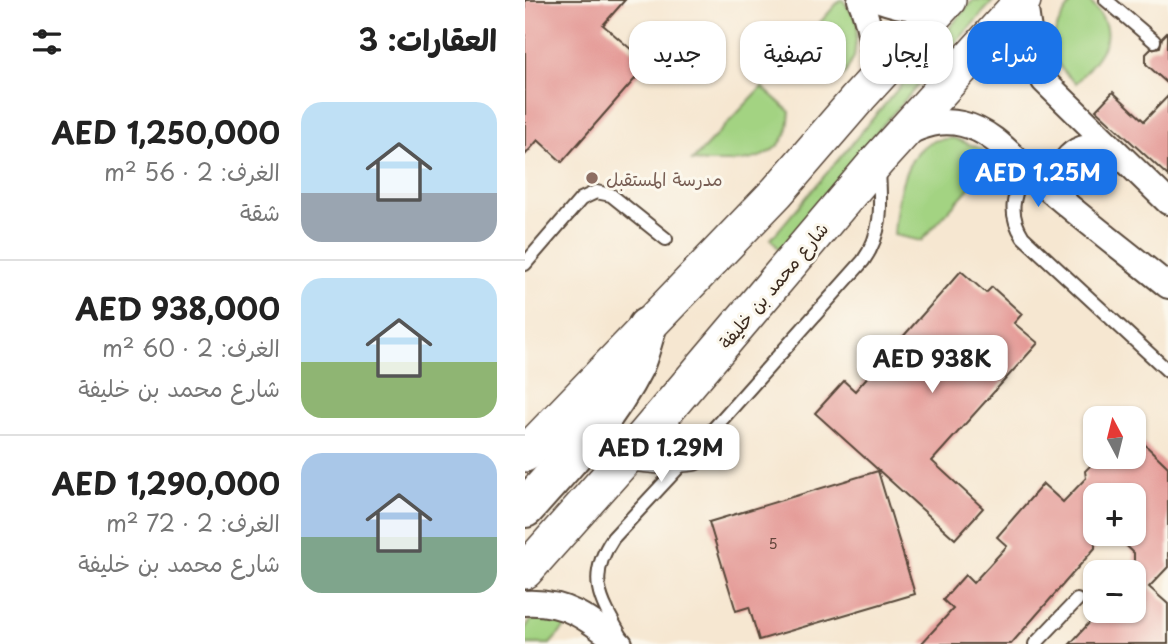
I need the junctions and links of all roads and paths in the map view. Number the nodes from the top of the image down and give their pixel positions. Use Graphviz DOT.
graph roads {
  1 [pos="860,0"];
  2 [pos="880,0"];
  3 [pos="1024,0"];
  4 [pos="1106,0"];
  5 [pos="947,2"];
  6 [pos="867,21"];
  7 [pos="929,21"];
  8 [pos="1154,41"];
  9 [pos="871,84"];
  10 [pos="904,134"];
  11 [pos="1113,149"];
  12 [pos="878,160"];
  13 [pos="1025,168"];
  14 [pos="1064,200"];
  15 [pos="1168,201"];
  16 [pos="666,239"];
  17 [pos="525,264"];
  18 [pos="1168,286"];
  19 [pos="647,327"];
  20 [pos="1168,371"];
  21 [pos="630,453"];
  22 [pos="692,453"];
  23 [pos="525,454"];
  24 [pos="525,508"];
  25 [pos="525,571"];
  26 [pos="1077,600"];
  27 [pos="525,603"];
  28 [pos="620,644"];
  29 [pos="626,644"];
  30 [pos="1035,644"];
  1 -- 6 [label="street"];
  2 -- 5 [label="street"];
  3 -- 10 [label="main road, شارع محمد بن خليفة"];
  3 -- 11 [label="street"];
  4 -- 8 [label="lane"];
  5 -- 7 [label="main road"];
  9 -- 19 [label="main road"];
  10 -- 12 [label="main road, شارع محمد بن خليفة"];
  10 -- 13 [label="street"];
  11 -- 14 [label="street"];
  11 -- 15 [label="street"];
  12 -- 21 [label="main road, شارع محمد بن خليفة"];
  12 -- 22 [label="lane"];
  13 -- 14 [label="street"];
  13 -- 20 [label="lane"];
  14 -- 18 [label="street"];
  16 -- 17 [label="lane"];
  19 -- 23 [label="main road"];
  19 -- 24 [label="main road"];
  21 -- 22 [label="main road"];
  21 -- 25 [label="main road, شارع محمد بن خليفة"];
  22 -- 29 [label="lane"];
  26 -- 30 [label="lane"];
  27 -- 28 [label="street"];
}
